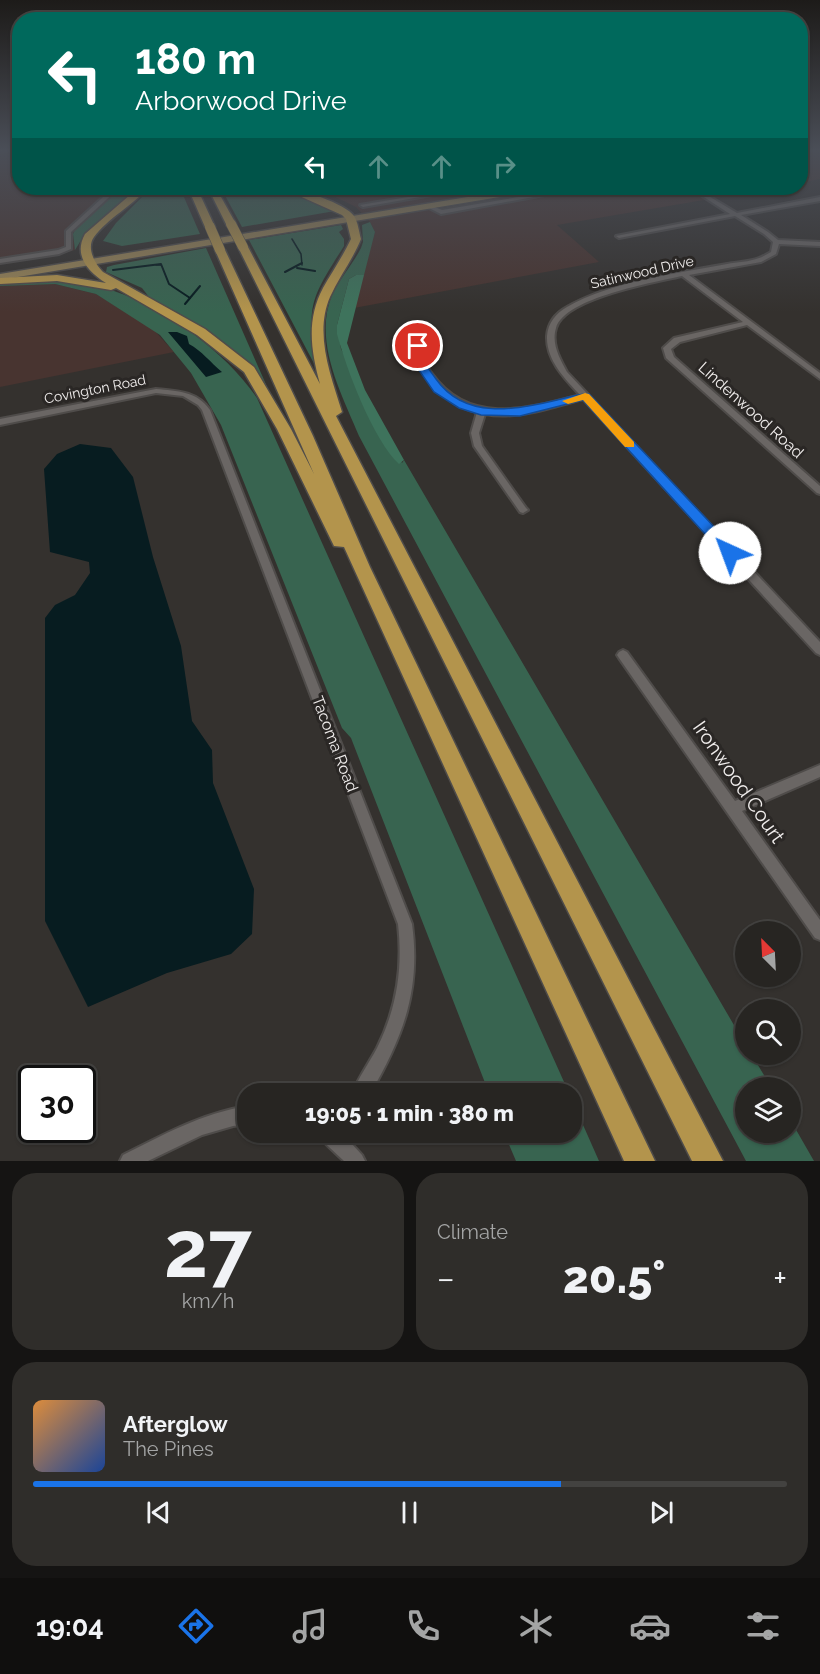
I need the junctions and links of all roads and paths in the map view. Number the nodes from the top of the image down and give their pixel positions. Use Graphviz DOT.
graph roads {
  1 [pos="98,204"];
  2 [pos="123,204"];
  3 [pos="199,204"];
  4 [pos="221,204"];
  5 [pos="323,204"];
  6 [pos="413,204"];
  7 [pos="446,204"];
  8 [pos="486,204"];
  9 [pos="719,204"];
  10 [pos="791,204"];
  11 [pos="430,207"];
  12 [pos="736,214"];
  13 [pos="348,216"];
  14 [pos="619,236"];
  15 [pos="776,242"];
  16 [pos="820,244"];
  17 [pos="88,258"];
  18 [pos="0,261"];
  19 [pos="0,269"];
  20 [pos="685,275"];
  21 [pos="0,279"];
  22 [pos="134,295"];
  23 [pos="748,323"];
  24 [pos="428,334"];
  25 [pos="820,377"];
  26 [pos="585,396"];
  27 [pos="195,398"];
  28 [pos="481,412"];
  29 [pos="0,422"];
  30 [pos="345,446"];
  31 [pos="820,491"];
  32 [pos="523,510"];
  33 [pos="387,621"];
  34 [pos="820,650"];
  35 [pos="623,655"];
  36 [pos="820,771"];
  37 [pos="732,809"];
  38 [pos="820,933"];
  39 [pos="366,1083"];
  40 [pos="237,1116"];
  41 [pos="340,1143"];
  42 [pos="129,1161"];
  43 [pos="357,1161"];
  44 [pos="639,1161"];
  45 [pos="708,1161"];
  1 -- 18 [label="street"];
  2 -- 17 [label="highway"];
  3 -- 33 [label="highway, bridge"];
  4 -- 30 [label="highway, bridge"];
  5 -- 13 [label="highway"];
  6 -- 13 [label="main road"];
  7 -- 11 [label="main road"];
  8 -- 11 [label="street"];
  9 -- 12 [label="street"];
  10 -- 12 [label="street"];
  11 -- 13 [label="main road"];
  12 -- 14 [label="street"];
  12 -- 15 [label="street"];
  13 -- 17 [label="main road"];
  13 -- 30 [label="highway"];
  15 -- 16 [label="street"];
  15 -- 20 [label="street, Satinwood Drive"];
  17 -- 19 [label="main road"];
  17 -- 21 [label="main road"];
  17 -- 22 [label="highway"];
  20 -- 23 [label="street"];
  20 -- 26 [label="street, Satinwood Drive"];
  21 -- 22 [label="highway"];
  22 -- 33 [label="highway"];
  23 -- 25 [label="street"];
  23 -- 31 [label="street, Lindenwood Road"];
  24 -- 28 [label="street"];
  26 -- 28 [label="street"];
  26 -- 34 [label="street, Satinwood Drive"];
  27 -- 29 [label="street, Covington Road"];
  27 -- 39 [label="street, Tacoma Road"];
  28 -- 32 [label="street"];
  30 -- 45 [label="highway"];
  33 -- 44 [label="highway"];
  35 -- 37 [label="street, Ironwood Court"];
  36 -- 37 [label="street"];
  37 -- 38 [label="street, Ironwood Court"];
  40 -- 42 [label="street"];
  41 -- 43 [label="street"];
}
